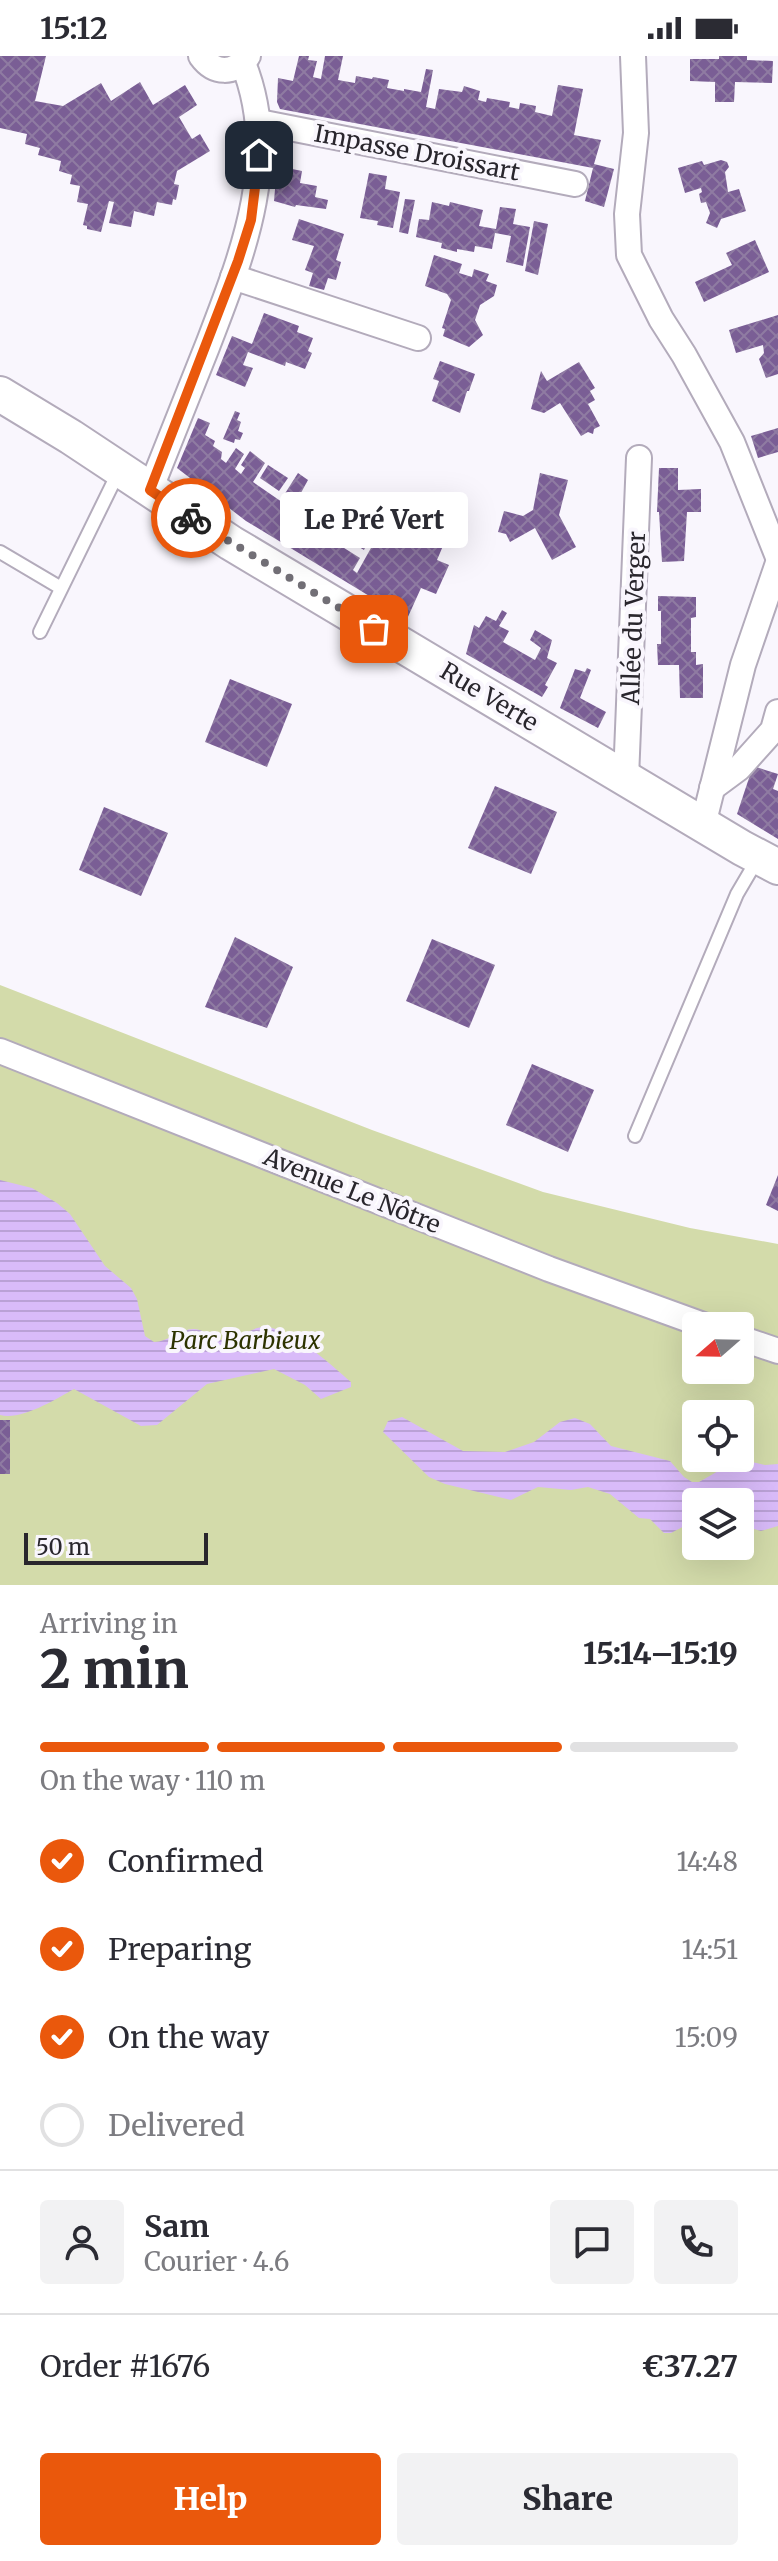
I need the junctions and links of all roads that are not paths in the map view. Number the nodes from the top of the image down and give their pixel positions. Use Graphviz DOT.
graph roads {
  1 [pos="201,56"];
  2 [pos="633,56"];
  3 [pos="245,59"];
  4 [pos="259,122"];
  5 [pos="575,184"];
  6 [pos="233,277"];
  7 [pos="418,338"];
  8 [pos="0,394"];
  9 [pos="639,458"];
  10 [pos="120,470"];
  11 [pos="150,490"];
  12 [pos="0,552"];
  13 [pos="778,560"];
  14 [pos="61,588"];
  15 [pos="40,632"];
  16 [pos="778,712"];
  17 [pos="626,778"];
  18 [pos="712,788"];
  19 [pos="703,825"];
  20 [pos="768,862"];
  21 [pos="0,1051"];
  22 [pos="635,1136"];
  23 [pos="682,1317"];
  24 [pos="754,1343"];
  25 [pos="778,1351"];
  1 -- 3 [label="street"];
  2 -- 13 [label="street"];
  3 -- 4 [label="street"];
  4 -- 5 [label="street, Impasse Droissart"];
  4 -- 6 [label="street"];
  6 -- 7 [label="street"];
  6 -- 11 [label="street"];
  8 -- 10 [label="street, Rue Verte"];
  9 -- 17 [label="street, Allée du Verger"];
  10 -- 11 [label="street, Rue Verte"];
  10 -- 14 [label="lane"];
  11 -- 17 [label="street, Rue Verte"];
  12 -- 14 [label="lane"];
  13 -- 18 [label="street"];
  14 -- 15 [label="lane"];
  16 -- 18 [label="street"];
  17 -- 19 [label="street, Rue Verte"];
  18 -- 19 [label="street"];
  19 -- 20 [label="street, Rue Verte"];
  20 -- 22 [label="lane"];
  21 -- 23 [label="street, Avenue Le Nôtre"];
  24 -- 25 [label="street"];
}
